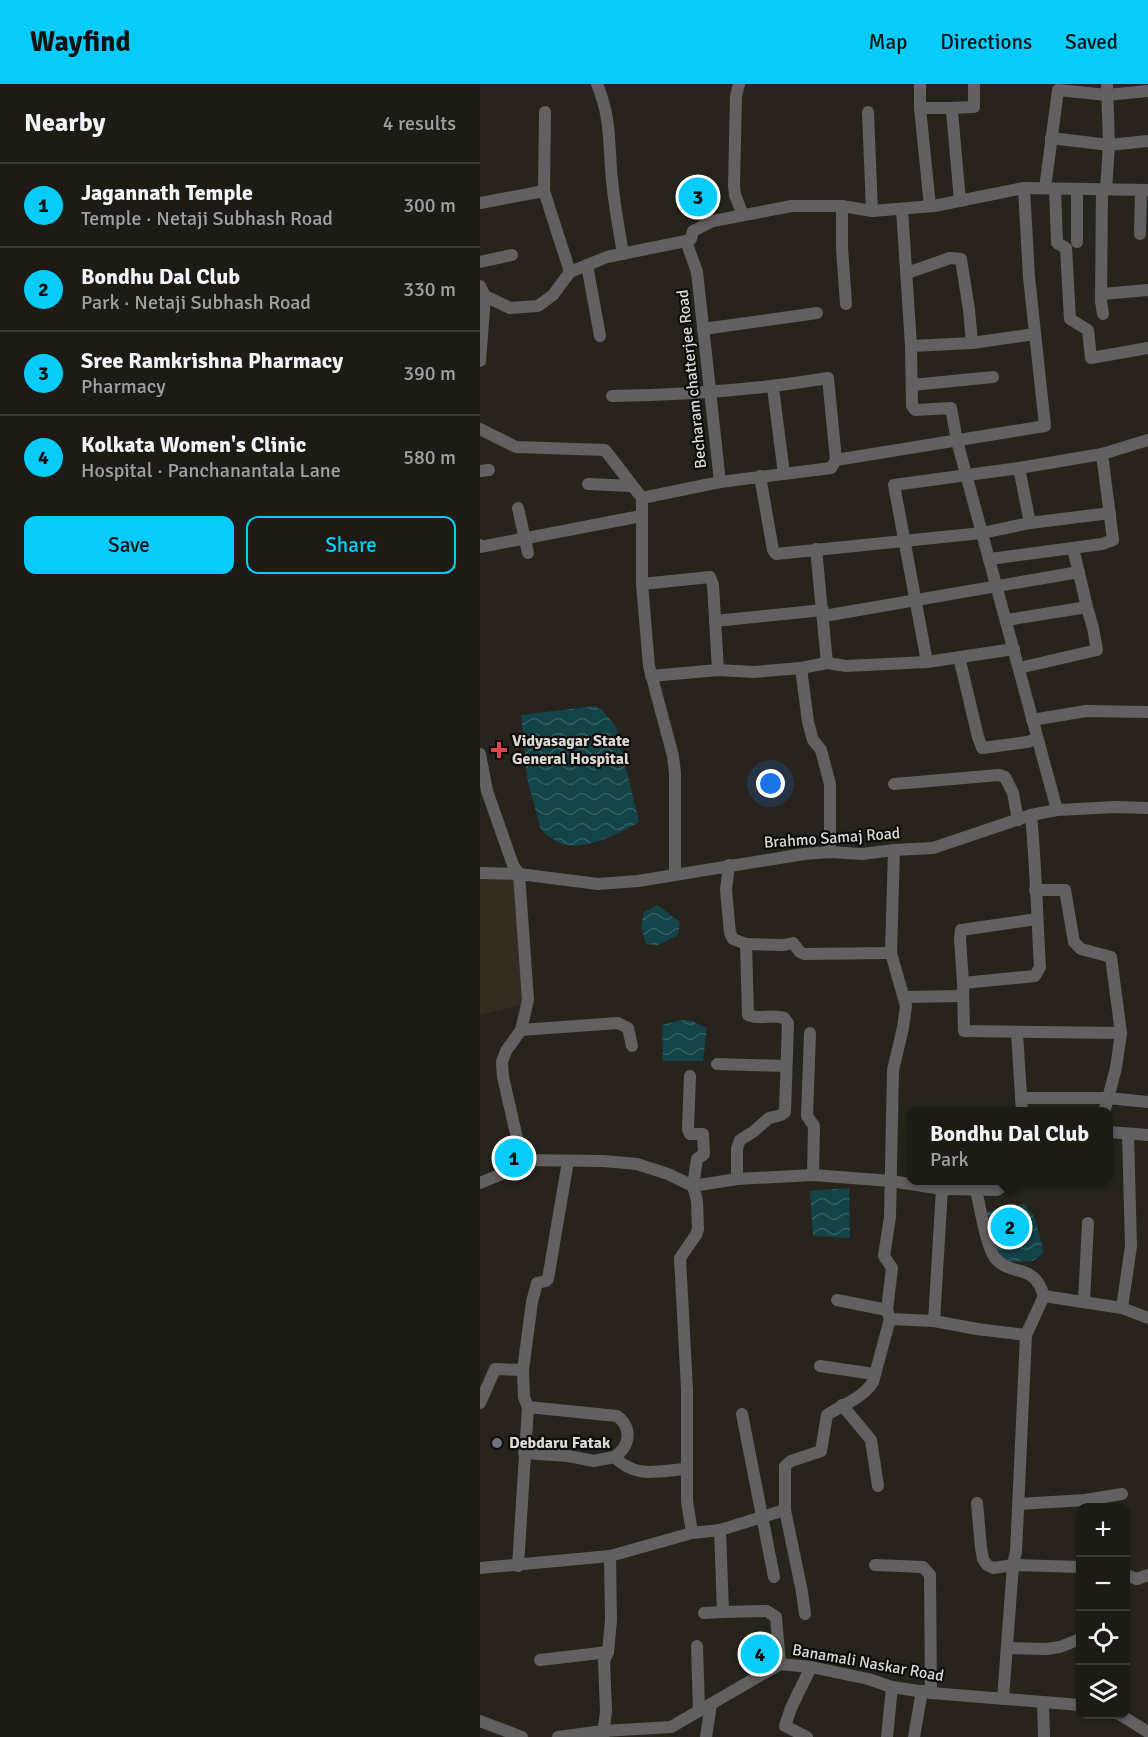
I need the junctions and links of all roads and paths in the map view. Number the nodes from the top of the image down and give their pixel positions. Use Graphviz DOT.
graph roads {
  1 [pos="597,84"];
  2 [pos="739,84"];
  3 [pos="920,84"];
  4 [pos="974,84"];
  5 [pos="1058,87"];
  6 [pos="1107,89"];
  7 [pos="1148,91"];
  8 [pos="920,108"];
  9 [pos="949,108"];
  10 [pos="545,112"];
  11 [pos="868,112"];
  12 [pos="1051,138"];
  13 [pos="1148,141"];
  14 [pos="1108,145"];
  15 [pos="1024,188"];
  16 [pos="1050,189"];
  17 [pos="544,190"];
  18 [pos="1077,190"];
  19 [pos="1104,190"];
  20 [pos="1144,190"];
  21 [pos="960,201"];
  22 [pos="480,203"];
  23 [pos="842,206"];
  24 [pos="930,206"];
  25 [pos="902,209"];
  26 [pos="872,211"];
  27 [pos="743,215"];
  28 [pos="1140,234"];
  29 [pos="686,241"];
  30 [pos="1077,242"];
  31 [pos="623,254"];
  32 [pos="512,255"];
  33 [pos="480,262"];
  34 [pos="587,265"];
  35 [pos="570,272"];
  36 [pos="906,273"];
  37 [pos="1148,290"];
  38 [pos="483,291"];
  39 [pos="1102,294"];
  40 [pos="846,304"];
  41 [pos="817,313"];
  42 [pos="1103,314"];
  43 [pos="703,329"];
  44 [pos="1035,334"];
  45 [pos="600,336"];
  46 [pos="972,343"];
  47 [pos="911,346"];
  48 [pos="1148,348"];
  49 [pos="480,361"];
  50 [pos="993,377"];
  51 [pos="912,385"];
  52 [pos="773,388"];
  53 [pos="710,393"];
  54 [pos="612,396"];
  55 [pos="480,429"];
  56 [pos="1148,440"];
  57 [pos="957,441"];
  58 [pos="1102,454"];
  59 [pos="836,460"];
  60 [pos="1019,468"];
  61 [pos="784,474"];
  62 [pos="967,474"];
  63 [pos="760,476"];
  64 [pos="720,482"];
  65 [pos="588,484"];
  66 [pos="632,486"];
  67 [pos="642,498"];
  68 [pos="518,508"];
  69 [pos="1110,513"];
  70 [pos="641,516"];
  71 [pos="1030,523"];
  72 [pos="982,533"];
  73 [pos="525,540"];
  74 [pos="904,542"];
  75 [pos="480,545"];
  76 [pos="1073,548"];
  77 [pos="816,549"];
  78 [pos="528,553"];
  79 [pos="990,560"];
  80 [pos="1079,572"];
  81 [pos="642,584"];
  82 [pos="997,586"];
  83 [pos="914,601"];
  84 [pos="1087,607"];
  85 [pos="823,613"];
  86 [pos="715,621"];
  87 [pos="1007,621"];
  88 [pos="1014,649"];
  89 [pos="959,657"];
  90 [pos="927,662"];
  91 [pos="827,663"];
  92 [pos="801,668"];
  93 [pos="1019,668"];
  94 [pos="718,670"];
  95 [pos="651,676"];
  96 [pos="1148,712"];
  97 [pos="1032,720"];
  98 [pos="1037,739"];
  99 [pos="480,754"];
  100 [pos="894,784"];
  101 [pos="483,792"];
  102 [pos="1148,808"];
  103 [pos="1057,810"];
  104 [pos="1031,815"];
  105 [pos="1018,820"];
  106 [pos="894,850"];
  107 [pos="830,852"];
  108 [pos="729,865"];
  109 [pos="480,873"];
  110 [pos="519,874"];
  111 [pos="675,874"];
  112 [pos="1035,890"];
  113 [pos="1037,920"];
  114 [pos="746,944"];
  115 [pos="891,953"];
  116 [pos="963,983"];
  117 [pos="963,996"];
  118 [pos="904,997"];
  119 [pos="521,1030"];
  120 [pos="810,1033"];
  121 [pos="1017,1033"];
  122 [pos="1121,1033"];
  123 [pos="632,1046"];
  124 [pos="717,1064"];
  125 [pos="785,1066"];
  126 [pos="690,1076"];
  127 [pos="1022,1098"];
  128 [pos="1108,1098"];
  129 [pos="1148,1102"];
  130 [pos="1022,1107"];
  131 [pos="1105,1107"];
  132 [pos="1113,1132"];
  133 [pos="1128,1134"];
  134 [pos="1148,1135"];
  135 [pos="522,1160"];
  136 [pos="568,1161"];
  137 [pos="813,1175"];
  138 [pos="737,1179"];
  139 [pos="891,1181"];
  140 [pos="480,1183"];
  141 [pos="906,1183"];
  142 [pos="916,1185"];
  143 [pos="1005,1185"];
  144 [pos="693,1186"];
  145 [pos="942,1189"];
  146 [pos="976,1190"];
  147 [pos="1088,1223"];
  148 [pos="1044,1296"];
  149 [pos="837,1300"];
  150 [pos="1084,1302"];
  151 [pos="1122,1308"];
  152 [pos="889,1315"];
  153 [pos="1148,1318"];
  154 [pos="934,1321"];
  155 [pos="1026,1335"];
  156 [pos="820,1366"];
  157 [pos="523,1370"];
  158 [pos="874,1374"];
  159 [pos="480,1403"];
  160 [pos="842,1405"];
  161 [pos="528,1407"];
  162 [pos="742,1414"];
  163 [pos="524,1453"];
  164 [pos="614,1457"];
  165 [pos="686,1469"];
  166 [pos="878,1486"];
  167 [pos="1122,1494"];
  168 [pos="977,1503"];
  169 [pos="1019,1504"];
  170 [pos="785,1510"];
  171 [pos="762,1516"];
  172 [pos="720,1530"];
  173 [pos="692,1533"];
  174 [pos="610,1556"];
  175 [pos="875,1565"];
  176 [pos="1012,1565"];
  177 [pos="518,1566"];
  178 [pos="1076,1567"];
  179 [pos="480,1568"];
  180 [pos="1148,1575"];
  181 [pos="774,1576"];
  182 [pos="1130,1577"];
  183 [pos="723,1612"];
  184 [pos="704,1613"];
  185 [pos="805,1614"];
  186 [pos="1076,1640"];
  187 [pos="697,1646"];
  188 [pos="1007,1648"];
  189 [pos="608,1652"];
  190 [pos="540,1660"];
  191 [pos="780,1664"];
  192 [pos="811,1667"];
  193 [pos="892,1687"];
  194 [pos="927,1692"];
  195 [pos="1003,1699"];
  196 [pos="1043,1702"];
  197 [pos="711,1704"];
  198 [pos="1076,1704"];
  199 [pos="699,1710"];
  200 [pos="1129,1719"];
  201 [pos="480,1721"];
  202 [pos="1146,1727"];
  203 [pos="671,1732"];
  204 [pos="783,1732"];
  205 [pos="603,1734"];
  206 [pos="522,1737"];
  207 [pos="558,1737"];
  208 [pos="706,1737"];
  209 [pos="807,1737"];
  210 [pos="886,1737"];
  211 [pos="914,1737"];
  212 [pos="1044,1737"];
  1 -- 31 [label="street"];
  2 -- 27 [label="street"];
  3 -- 8 [label="street"];
  4 -- 9 [label="street"];
  5 -- 6 [label="street"];
  5 -- 12 [label="street"];
  6 -- 7 [label="street"];
  6 -- 14 [label="street"];
  8 -- 9 [label="street"];
  8 -- 24 [label="street"];
  9 -- 21 [label="street"];
  10 -- 17 [label="street"];
  11 -- 26 [label="street"];
  12 -- 14 [label="street"];
  12 -- 16 [label="street"];
  13 -- 14 [label="street"];
  14 -- 19 [label="street"];
  15 -- 16 [label="street"];
  15 -- 21 [label="street"];
  15 -- 44 [label="street"];
  16 -- 18 [label="street"];
  16 -- 48 [label="street"];
  17 -- 22 [label="street"];
  17 -- 35 [label="street"];
  18 -- 19 [label="street"];
  18 -- 30 [label="street"];
  19 -- 20 [label="street"];
  19 -- 39 [label="street"];
  20 -- 28 [label="street"];
  21 -- 24 [label="street"];
  23 -- 26 [label="street"];
  23 -- 27 [label="street"];
  23 -- 40 [label="street"];
  24 -- 25 [label="street"];
  25 -- 26 [label="street"];
  25 -- 36 [label="street"];
  27 -- 29 [label="street"];
  29 -- 31 [label="street"];
  29 -- 43 [label="street, Becharam chatterjee Road"];
  31 -- 34 [label="street"];
  32 -- 33 [label="street"];
  34 -- 35 [label="street"];
  34 -- 45 [label="street"];
  35 -- 38 [label="street"];
  36 -- 46 [label="street"];
  36 -- 47 [label="street"];
  37 -- 39 [label="street"];
  38 -- 49 [label="street"];
  39 -- 42 [label="street"];
  41 -- 43 [label="street"];
  43 -- 53 [label="street, Becharam chatterjee Road"];
  44 -- 46 [label="street"];
  44 -- 57 [label="street"];
  46 -- 47 [label="street"];
  47 -- 51 [label="street"];
  50 -- 51 [label="street"];
  51 -- 57 [label="street"];
  52 -- 53 [label="street"];
  52 -- 59 [label="street"];
  52 -- 61 [label="street"];
  53 -- 54 [label="street"];
  53 -- 64 [label="street, Becharam chatterjee Road"];
  55 -- 66 [label="street"];
  56 -- 58 [label="street"];
  57 -- 59 [label="street"];
  57 -- 62 [label="street"];
  58 -- 60 [label="street"];
  58 -- 69 [label="street"];
  59 -- 61 [label="street"];
  60 -- 62 [label="street"];
  60 -- 71 [label="street"];
  61 -- 63 [label="street"];
  62 -- 72 [label="street"];
  62 -- 74 [label="street"];
  63 -- 64 [label="street"];
  63 -- 77 [label="street"];
  64 -- 67 [label="street"];
  65 -- 66 [label="street"];
  66 -- 67 [label="street"];
  67 -- 70 [label="street"];
  68 -- 73 [label="street"];
  69 -- 71 [label="street"];
  69 -- 76 [label="street"];
  70 -- 73 [label="street"];
  70 -- 81 [label="street"];
  71 -- 72 [label="street"];
  72 -- 74 [label="street"];
  72 -- 79 [label="street"];
  73 -- 75 [label="street"];
  73 -- 78 [label="street"];
  74 -- 77 [label="street"];
  74 -- 83 [label="street"];
  76 -- 79 [label="street"];
  76 -- 80 [label="street"];
  77 -- 85 [label="street"];
  79 -- 82 [label="street"];
  80 -- 82 [label="street"];
  80 -- 84 [label="street"];
  81 -- 86 [label="street"];
  81 -- 95 [label="street"];
  82 -- 83 [label="street"];
  82 -- 87 [label="street"];
  83 -- 85 [label="street"];
  83 -- 90 [label="street"];
  84 -- 87 [label="street"];
  84 -- 93 [label="street"];
  85 -- 86 [label="street"];
  85 -- 91 [label="street"];
  86 -- 94 [label="street"];
  87 -- 88 [label="street"];
  88 -- 89 [label="street"];
  88 -- 93 [label="street"];
  89 -- 90 [label="street"];
  89 -- 98 [label="street"];
  90 -- 91 [label="street"];
  91 -- 92 [label="street"];
  92 -- 94 [label="street"];
  92 -- 107 [label="street"];
  93 -- 97 [label="street"];
  94 -- 95 [label="street"];
  95 -- 111 [label="street"];
  96 -- 97 [label="street"];
  97 -- 98 [label="street"];
  98 -- 103 [label="street"];
  99 -- 101 [label="street"];
  100 -- 105 [label="street"];
  101 -- 110 [label="street"];
  102 -- 103 [label="street, Brahmo Samaj Road"];
  103 -- 104 [label="street, Brahmo Samaj Road"];
  104 -- 105 [label="street, Brahmo Samaj Road"];
  104 -- 112 [label="street"];
  105 -- 106 [label="street, Brahmo Samaj Road"];
  106 -- 107 [label="street, Brahmo Samaj Road"];
  106 -- 115 [label="street"];
  107 -- 108 [label="street, Brahmo Samaj Road"];
  108 -- 111 [label="street, Brahmo Samaj Road"];
  108 -- 114 [label="street"];
  109 -- 110 [label="street, Brahmo Samaj Road"];
  110 -- 111 [label="street, Brahmo Samaj Road"];
  110 -- 119 [label="street"];
  112 -- 113 [label="street"];
  112 -- 122 [label="street"];
  113 -- 116 [label="street"];
  113 -- 116 [label="street"];
  114 -- 115 [label="street"];
  114 -- 125 [label="street"];
  115 -- 118 [label="street"];
  116 -- 117 [label="street"];
  117 -- 118 [label="street"];
  117 -- 121 [label="street"];
  118 -- 139 [label="street"];
  119 -- 123 [label="street"];
  119 -- 135 [label="street"];
  120 -- 137 [label="street"];
  121 -- 122 [label="street"];
  121 -- 127 [label="street"];
  122 -- 128 [label="street"];
  124 -- 125 [label="street"];
  125 -- 138 [label="street"];
  126 -- 144 [label="street"];
  127 -- 128 [label="street"];
  127 -- 130 [label="street"];
  128 -- 129 [label="street"];
  128 -- 131 [label="street"];
  132 -- 133 [label="street"];
  133 -- 134 [label="street"];
  133 -- 151 [label="street"];
  135 -- 136 [label="street"];
  135 -- 140 [label="street"];
  136 -- 144 [label="street"];
  136 -- 157 [label="street"];
  137 -- 138 [label="street"];
  137 -- 139 [label="street"];
  138 -- 144 [label="street"];
  139 -- 141 [label="street"];
  139 -- 152 [label="street"];
  142 -- 145 [label="street"];
  143 -- 146 [label="street"];
  144 -- 165 [label="street"];
  145 -- 146 [label="street"];
  145 -- 154 [label="street"];
  146 -- 148 [label="street"];
  147 -- 150 [label="street"];
  148 -- 150 [label="street"];
  148 -- 155 [label="street"];
  149 -- 152 [label="street"];
  150 -- 151 [label="street"];
  151 -- 153 [label="street"];
  152 -- 154 [label="street"];
  152 -- 158 [label="street"];
  154 -- 155 [label="street"];
  155 -- 169 [label="street"];
  156 -- 158 [label="street"];
  157 -- 159 [label="street"];
  157 -- 161 [label="street"];
  158 -- 160 [label="street"];
  160 -- 166 [label="street"];
  160 -- 170 [label="street"];
  161 -- 163 [label="street"];
  161 -- 164 [label="street"];
  162 -- 171 [label="street"];
  163 -- 164 [label="street"];
  163 -- 177 [label="street"];
  164 -- 165 [label="street"];
  165 -- 173 [label="street"];
  167 -- 169 [label="street"];
  168 -- 176 [label="street"];
  169 -- 176 [label="street"];
  170 -- 171 [label="street"];
  170 -- 185 [label="street"];
  171 -- 172 [label="street"];
  171 -- 181 [label="street"];
  172 -- 173 [label="street"];
  172 -- 183 [label="street"];
  173 -- 174 [label="street"];
  174 -- 177 [label="street"];
  174 -- 189 [label="street"];
  175 -- 194 [label="street"];
  176 -- 178 [label="street"];
  176 -- 188 [label="street"];
  177 -- 179 [label="street"];
  180 -- 182 [label="street"];
  183 -- 184 [label="street"];
  183 -- 191 [label="street"];
  186 -- 188 [label="street"];
  187 -- 199 [label="street"];
  188 -- 195 [label="street"];
  189 -- 190 [label="street"];
  189 -- 205 [label="street"];
  191 -- 192 [label="street, Banamali Naskar Road"];
  191 -- 197 [label="street, Banamali Naskar Road"];
  192 -- 193 [label="street, Banamali Naskar Road"];
  192 -- 204 [label="street"];
  193 -- 194 [label="street, Banamali Naskar Road"];
  193 -- 210 [label="street"];
  194 -- 195 [label="street, Banamali Naskar Road"];
  194 -- 211 [label="street"];
  195 -- 196 [label="street, Banamali Naskar Road"];
  196 -- 198 [label="street, Banamali Naskar Road"];
  196 -- 212 [label="street"];
  197 -- 199 [label="street, Banamali Naskar Road"];
  197 -- 208 [label="street"];
  199 -- 203 [label="street, Banamali Naskar Road"];
  200 -- 202 [label="street"];
  201 -- 206 [label="street"];
  203 -- 205 [label="street, Banamali Naskar Road"];
  204 -- 209 [label="street"];
  205 -- 207 [label="street, Banamali Naskar Road"];
}
